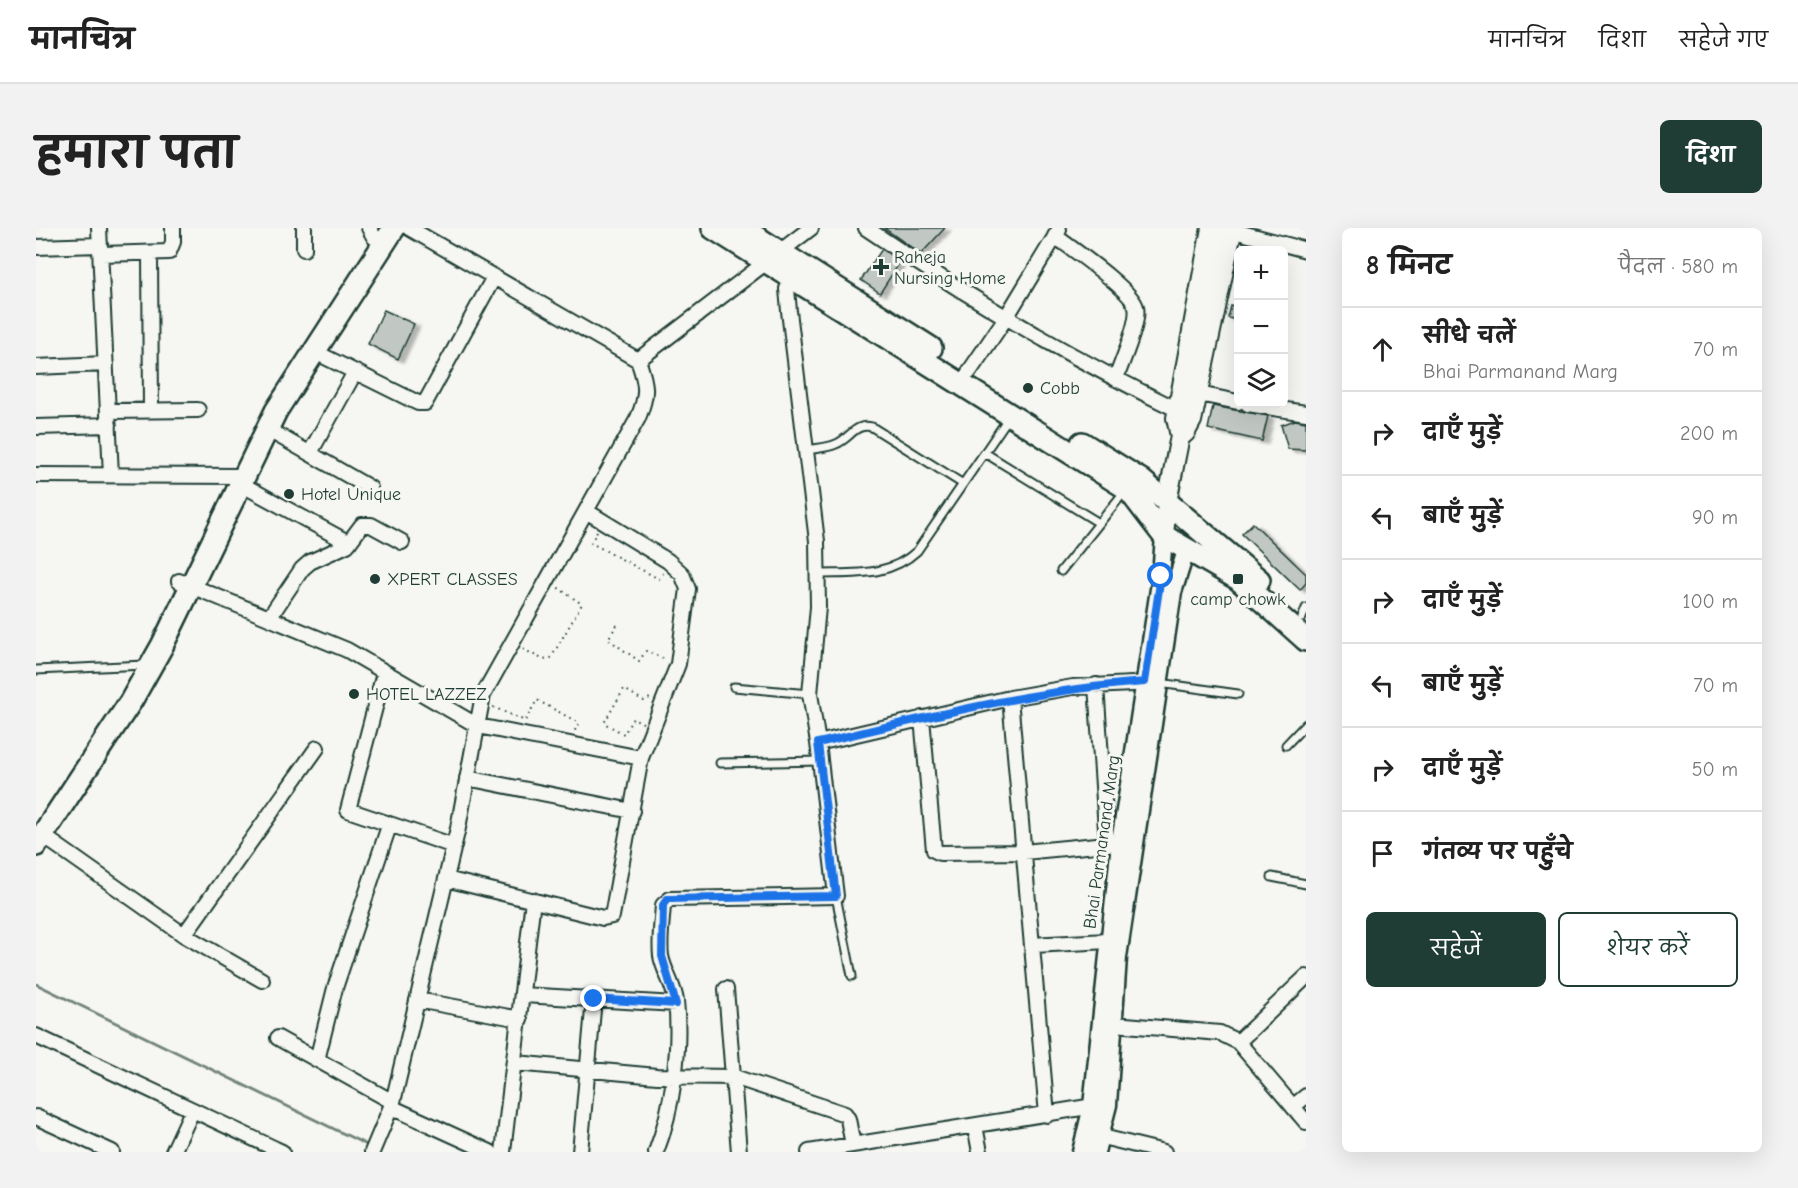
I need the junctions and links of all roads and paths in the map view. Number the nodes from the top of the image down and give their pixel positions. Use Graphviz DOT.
graph roads {
  1 [pos="99,228"];
  2 [pos="172,228"];
  3 [pos="304,228"];
  4 [pos="394,228"];
  5 [pos="409,228"];
  6 [pos="713,228"];
  7 [pos="742,228"];
  8 [pos="811,228"];
  9 [pos="866,228"];
  10 [pos="1209,228"];
  11 [pos="1230,229"];
  12 [pos="374,231"];
  13 [pos="1058,232"];
  14 [pos="36,247"];
  15 [pos="100,249"];
  16 [pos="304,249"];
  17 [pos="1306,250"];
  18 [pos="150,254"];
  19 [pos="773,257"];
  20 [pos="795,271"];
  21 [pos="494,277"];
  22 [pos="1007,316"];
  23 [pos="315,352"];
  24 [pos="638,360"];
  25 [pos="106,364"];
  26 [pos="36,367"];
  27 [pos="355,372"];
  28 [pos="969,372"];
  29 [pos="1116,379"];
  30 [pos="1199,394"];
  31 [pos="1234,401"];
  32 [pos="1274,408"];
  33 [pos="1176,409"];
  34 [pos="151,410"];
  35 [pos="198,410"];
  36 [pos="1306,413"];
  37 [pos="1011,415"];
  38 [pos="109,418"];
  39 [pos="36,427"];
  40 [pos="267,429"];
  41 [pos="1179,441"];
  42 [pos="807,450"];
  43 [pos="309,453"];
  44 [pos="985,453"];
  45 [pos="36,475"];
  46 [pos="111,475"];
  47 [pos="238,478"];
  48 [pos="963,484"];
  49 [pos="370,488"];
  50 [pos="1127,489"];
  51 [pos="1167,502"];
  52 [pos="586,511"];
  53 [pos="1099,523"];
  54 [pos="591,526"];
  55 [pos="1164,536"];
  56 [pos="402,542"];
  57 [pos="349,543"];
  58 [pos="1186,551"];
  59 [pos="667,568"];
  60 [pos="1060,571"];
  61 [pos="819,574"];
  62 [pos="562,578"];
  63 [pos="185,583"];
  64 [pos="1305,616"];
  65 [pos="269,618"];
  66 [pos="617,626"];
  67 [pos="1306,640"];
  68 [pos="522,648"];
  69 [pos="144,665"];
  70 [pos="665,668"];
  71 [pos="36,670"];
  72 [pos="384,673"];
  73 [pos="1152,682"];
  74 [pos="1096,685"];
  75 [pos="734,687"];
  76 [pos="810,694"];
  77 [pos="1238,694"];
  78 [pos="657,695"];
  79 [pos="497,697"];
  80 [pos="1010,698"];
  81 [pos="922,718"];
  82 [pos="1306,724"];
  83 [pos="477,726"];
  84 [pos="639,730"];
  85 [pos="567,743"];
  86 [pos="818,743"];
  87 [pos="1286,745"];
  88 [pos="317,748"];
  89 [pos="641,758"];
  90 [pos="820,761"];
  91 [pos="720,763"];
  92 [pos="467,778"];
  93 [pos="632,811"];
  94 [pos="389,826"];
  95 [pos="38,833"];
  96 [pos="1121,843"];
  97 [pos="454,846"];
  98 [pos="1024,852"];
  99 [pos="1272,877"];
  100 [pos="446,879"];
  101 [pos="1306,884"];
  102 [pos="836,896"];
  103 [pos="533,900"];
  104 [pos="184,935"];
  105 [pos="1108,941"];
  106 [pos="1032,945"];
  107 [pos="852,976"];
  108 [pos="1306,977"];
  109 [pos="262,980"];
  110 [pos="726,988"];
  111 [pos="523,995"];
  112 [pos="594,999"];
  113 [pos="417,1000"];
  114 [pos="676,1004"];
  115 [pos="520,1019"];
  116 [pos="1114,1024"];
  117 [pos="36,1036"];
  118 [pos="278,1038"];
  119 [pos="1238,1042"];
  120 [pos="317,1060"];
  121 [pos="515,1063"];
  122 [pos="588,1069"];
  123 [pos="674,1076"];
  124 [pos="734,1077"];
  125 [pos="1306,1096"];
  126 [pos="392,1105"];
  127 [pos="1100,1105"];
  128 [pos="1293,1107"];
  129 [pos="192,1111"];
  130 [pos="1047,1115"];
  131 [pos="36,1117"];
  132 [pos="1306,1122"];
  133 [pos="975,1126"];
  134 [pos="1095,1140"];
  135 [pos="853,1145"];
  136 [pos="1149,1150"];
  137 [pos="112,1152"];
  138 [pos="173,1152"];
  139 [pos="282,1152"];
  140 [pos="372,1152"];
  141 [pos="490,1152"];
  142 [pos="503,1152"];
  143 [pos="580,1152"];
  144 [pos="656,1152"];
  145 [pos="740,1152"];
  146 [pos="809,1152"];
  147 [pos="980,1152"];
  148 [pos="1081,1152"];
  149 [pos="1164,1152"];
  1 -- 15 [label="street"];
  2 -- 18 [label="street"];
  3 -- 16 [label="street"];
  4 -- 23 [label="main road"];
  5 -- 21 [label="street"];
  6 -- 19 [label="main road"];
  7 -- 19 [label="main road"];
  8 -- 19 [label="street"];
  9 -- 22 [label="street"];
  10 -- 33 [label="street"];
  11 -- 17 [label="street"];
  11 -- 30 [label="street"];
  11 -- 41 [label="main road"];
  12 -- 47 [label="main road"];
  13 -- 22 [label="street"];
  13 -- 29 [label="street"];
  14 -- 15 [label="street"];
  15 -- 18 [label="street"];
  15 -- 25 [label="street"];
  18 -- 34 [label="street"];
  19 -- 20 [label="main road"];
  19 -- 24 [label="street"];
  20 -- 28 [label="main road"];
  20 -- 37 [label="main road"];
  20 -- 42 [label="street"];
  21 -- 24 [label="street"];
  21 -- 27 [label="street"];
  22 -- 28 [label="street"];
  22 -- 29 [label="street"];
  23 -- 27 [label="street"];
  23 -- 40 [label="main road"];
  24 -- 52 [label="street"];
  25 -- 26 [label="street"];
  25 -- 38 [label="street"];
  27 -- 43 [label="street"];
  28 -- 51 [label="main road"];
  29 -- 33 [label="street"];
  30 -- 31 [label="street"];
  30 -- 41 [label="street"];
  32 -- 36 [label="street"];
  33 -- 41 [label="street"];
  34 -- 35 [label="street"];
  34 -- 38 [label="street"];
  37 -- 44 [label="lane"];
  37 -- 50 [label="main road"];
  38 -- 39 [label="street"];
  38 -- 46 [label="street"];
  40 -- 43 [label="street"];
  40 -- 47 [label="main road"];
  41 -- 51 [label="main road"];
  42 -- 48 [label="lane"];
  42 -- 61 [label="street"];
  43 -- 49 [label="street"];
  44 -- 48 [label="lane"];
  44 -- 53 [label="lane"];
  45 -- 46 [label="street"];
  46 -- 47 [label="street"];
  47 -- 57 [label="street"];
  47 -- 63 [label="main road"];
  48 -- 61 [label="lane"];
  50 -- 53 [label="lane"];
  50 -- 55 [label="main road"];
  51 -- 55 [label="main road"];
  51 -- 64 [label="main road"];
  52 -- 83 [label="street"];
  52 -- 89 [label="street"];
  53 -- 60 [label="lane"];
  54 -- 59 [label="path"];
  55 -- 58 [label="main road"];
  55 -- 73 [label="street, Bhai Parmanand Marg"];
  56 -- 57 [label="street"];
  57 -- 65 [label="street"];
  58 -- 67 [label="main road"];
  58 -- 73 [label="street, Bhai Parmanand Marg"];
  61 -- 76 [label="street"];
  62 -- 68 [label="path"];
  63 -- 65 [label="street"];
  63 -- 69 [label="main road"];
  65 -- 72 [label="street"];
  66 -- 70 [label="path"];
  69 -- 71 [label="lane"];
  69 -- 95 [label="main road"];
  72 -- 83 [label="street"];
  72 -- 94 [label="street"];
  73 -- 74 [label="street"];
  73 -- 77 [label="lane"];
  73 -- 96 [label="street, Bhai Parmanand Marg"];
  74 -- 80 [label="street"];
  74 -- 96 [label="street"];
  75 -- 76 [label="lane"];
  76 -- 86 [label="street"];
  78 -- 84 [label="path"];
  79 -- 85 [label="path"];
  80 -- 81 [label="street"];
  80 -- 98 [label="street"];
  81 -- 86 [label="street"];
  81 -- 98 [label="street"];
  82 -- 87 [label="lane"];
  83 -- 85 [label="street"];
  83 -- 92 [label="street"];
  85 -- 89 [label="street"];
  86 -- 90 [label="street"];
  88 -- 104 [label="street"];
  89 -- 93 [label="street"];
  90 -- 91 [label="lane"];
  90 -- 102 [label="street"];
  92 -- 93 [label="street"];
  92 -- 97 [label="street"];
  93 -- 103 [label="street"];
  94 -- 97 [label="street"];
  94 -- 120 [label="street"];
  95 -- 104 [label="street"];
  96 -- 98 [label="street"];
  96 -- 105 [label="street, Bhai Parmanand Marg"];
  96 -- 116 [label="street, Bhai Parmanand Marg"];
  97 -- 100 [label="street"];
  98 -- 106 [label="street"];
  99 -- 101 [label="lane"];
  100 -- 103 [label="street"];
  100 -- 113 [label="street"];
  102 -- 107 [label="lane"];
  102 -- 114 [label="street"];
  103 -- 111 [label="street"];
  104 -- 109 [label="street"];
  105 -- 106 [label="street"];
  105 -- 127 [label="street, Bhai Parmanand Marg"];
  106 -- 130 [label="street"];
  108 -- 119 [label="street"];
  110 -- 124 [label="street"];
  111 -- 112 [label="street"];
  111 -- 115 [label="street"];
  112 -- 114 [label="street"];
  112 -- 122 [label="street"];
  113 -- 115 [label="street"];
  113 -- 126 [label="street"];
  114 -- 123 [label="street"];
  115 -- 121 [label="street"];
  116 -- 119 [label="street"];
  116 -- 127 [label="street, Bhai Parmanand Marg"];
  117 -- 129 [label="street"];
  118 -- 120 [label="street"];
  119 -- 128 [label="street"];
  120 -- 126 [label="street"];
  121 -- 122 [label="street"];
  121 -- 142 [label="street"];
  122 -- 123 [label="street"];
  122 -- 143 [label="street"];
  123 -- 124 [label="street"];
  123 -- 144 [label="street"];
  124 -- 135 [label="street"];
  124 -- 145 [label="street"];
  125 -- 128 [label="street"];
  126 -- 140 [label="street"];
  126 -- 141 [label="street"];
  127 -- 130 [label="street"];
  127 -- 134 [label="street, Bhai Parmanand Marg"];
  128 -- 132 [label="street"];
  129 -- 138 [label="street"];
  129 -- 139 [label="street"];
  130 -- 133 [label="street"];
  131 -- 137 [label="street"];
  133 -- 135 [label="street"];
  133 -- 147 [label="street"];
  134 -- 136 [label="street"];
  134 -- 148 [label="street, Bhai Parmanand Marg"];
  135 -- 146 [label="street"];
  136 -- 149 [label="street"];
}
